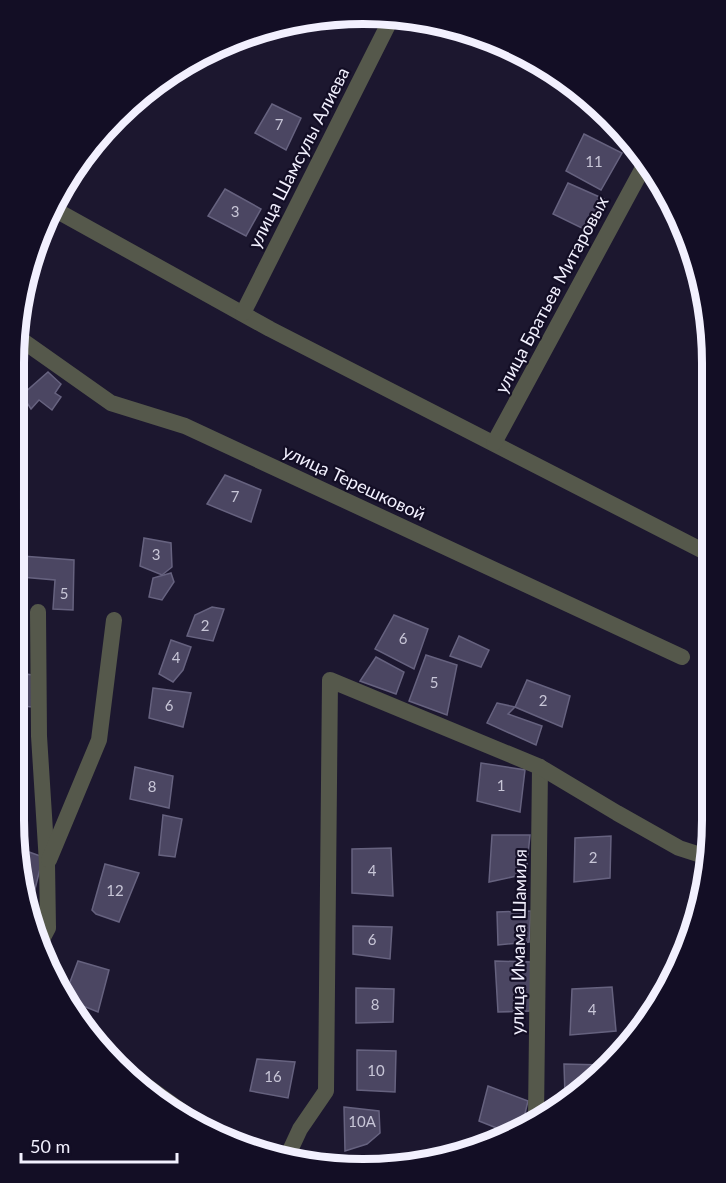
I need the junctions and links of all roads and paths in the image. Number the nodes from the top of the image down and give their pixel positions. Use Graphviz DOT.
graph roads {
  1 [pos="388,25"];
  2 [pos="642,170"];
  3 [pos="59,212"];
  4 [pos="243,313"];
  5 [pos="25,342"];
  6 [pos="494,443"];
  7 [pos="702,550"];
  8 [pos="38,612"];
  9 [pos="114,620"];
  10 [pos="682,657"];
  11 [pos="540,767"];
  12 [pos="700,855"];
  13 [pos="48,863"];
  14 [pos="44,935"];
  15 [pos="536,1111"];
  16 [pos="290,1150"];
  1 -- 4 [label="street, улица Шамсулы Алиева"];
  2 -- 6 [label="street, улица Братьев Митаровых"];
  3 -- 4 [label="street"];
  4 -- 6 [label="street"];
  5 -- 10 [label="street, улица Терешковой"];
  6 -- 7 [label="street"];
  8 -- 13 [label="street"];
  9 -- 13 [label="street"];
  11 -- 12 [label="street"];
  11 -- 15 [label="street, улица Имама Шамиля"];
  11 -- 16 [label="street"];
  13 -- 14 [label="street"];
}
